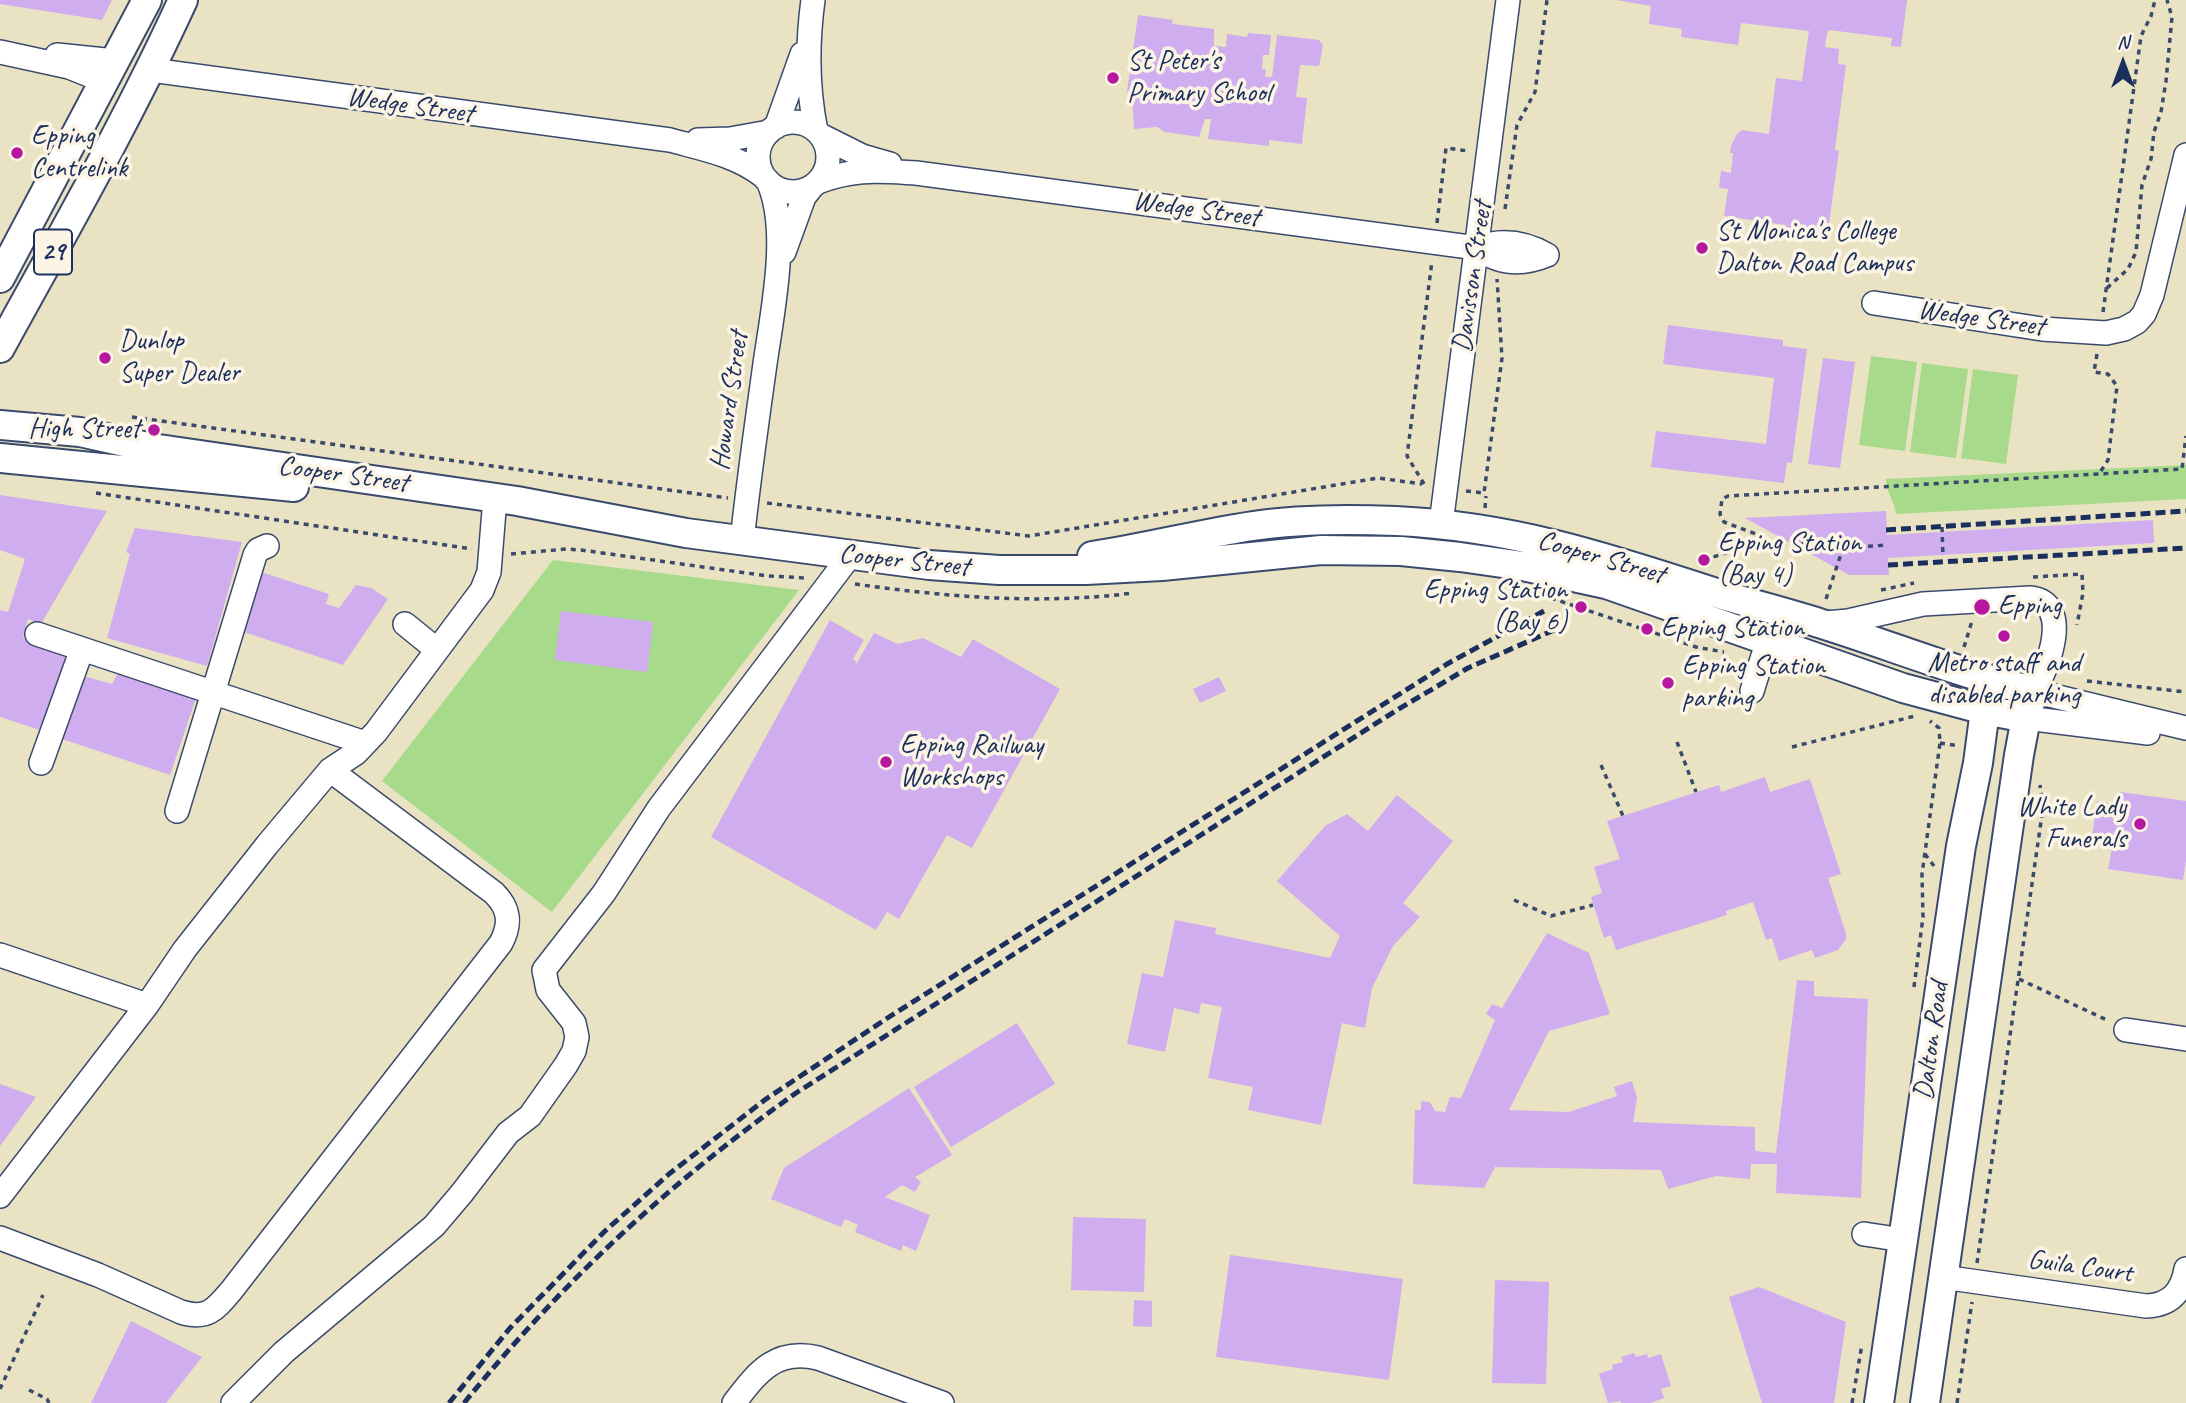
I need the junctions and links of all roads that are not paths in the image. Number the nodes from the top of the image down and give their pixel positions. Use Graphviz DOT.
graph roads {
  1 [pos="147,0"];
  2 [pos="183,0"];
  3 [pos="813,0"];
  4 [pos="1508,0"];
  5 [pos="808,37"];
  6 [pos="6,53"];
  7 [pos="151,70"];
  8 [pos="110,71"];
  9 [pos="772,130"];
  10 [pos="818,133"];
  11 [pos="670,141"];
  12 [pos="2186,155"];
  13 [pos="916,173"];
  14 [pos="765,179"];
  15 [pos="815,185"];
  16 [pos="1476,248"];
  17 [pos="1499,250"];
  18 [pos="777,269"];
  19 [pos="0,278"];
  20 [pos="1874,303"];
  21 [pos="0,348"];
  22 [pos="0,425"];
  23 [pos="0,458"];
  24 [pos="494,506"];
  25 [pos="1441,524"];
  26 [pos="742,541"];
  27 [pos="267,546"];
  28 [pos="1437,554"];
  29 [pos="849,556"];
  30 [pos="999,570"];
  31 [pos="1824,611"];
  32 [pos="405,624"];
  33 [pos="37,634"];
  34 [pos="1768,640"];
  35 [pos="82,649"];
  36 [pos="437,650"];
  37 [pos="1997,682"];
  38 [pos="1752,691"];
  39 [pos="212,693"];
  40 [pos="2029,704"];
  41 [pos="1984,710"];
  42 [pos="2186,728"];
  43 [pos="2186,737"];
  44 [pos="365,743"];
  45 [pos="41,763"];
  46 [pos="330,770"];
  47 [pos="177,811"];
  48 [pos="0,955"];
  49 [pos="147,1005"];
  50 [pos="2126,1030"];
  51 [pos="2186,1039"];
  52 [pos="0,1196"];
  53 [pos="1864,1234"];
  54 [pos="0,1238"];
  55 [pos="1903,1240"];
  56 [pos="2186,1269"];
  57 [pos="1899,1270"];
  58 [pos="1943,1277"];
  59 [pos="233,1403"];
  60 [pos="734,1403"];
  61 [pos="942,1403"];
  62 [pos="1879,1403"];
  63 [pos="1925,1403"];
  1 -- 8 [label="main road, 29"];
  2 -- 7 [label="main road, 29"];
  3 -- 5 [label="street"];
  4 -- 16 [label="street, Davisson Street"];
  5 -- 9 [label="street"];
  5 -- 10 [label="street"];
  6 -- 8 [label="street, Wedge Street"];
  7 -- 8 [label="main road, Wedge Street"];
  7 -- 11 [label="street, Wedge Street"];
  7 -- 21 [label="main road, 29"];
  8 -- 19 [label="main road, 29"];
  9 -- 10 [label="street"];
  9 -- 11 [label="street, Wedge Street"];
  9 -- 14 [label="street"];
  10 -- 13 [label="street, Wedge Street"];
  10 -- 15 [label="street"];
  11 -- 14 [label="street, Wedge Street"];
  12 -- 20 [label="street, Wedge Street"];
  13 -- 15 [label="street, Wedge Street"];
  13 -- 16 [label="street, Wedge Street"];
  14 -- 15 [label="street"];
  14 -- 18 [label="street, Howard Street"];
  15 -- 18 [label="street, Howard Street"];
  16 -- 17 [label="street, Wedge Street"];
  16 -- 25 [label="street, Davisson Street"];
  18 -- 26 [label="street, Howard Street"];
  22 -- 24 [label="main road, Cooper Street"];
  23 -- 24 [label="main road, Cooper Street"];
  24 -- 26 [label="main road, Cooper Street"];
  24 -- 36 [label="street"];
  25 -- 28 [label="main road, Davisson Street"];
  25 -- 30 [label="main road, Cooper Street"];
  25 -- 31 [label="main road, Cooper Street"];
  26 -- 29 [label="main road, Cooper Street"];
  27 -- 39 [label="street"];
  28 -- 30 [label="main road, Cooper Street"];
  28 -- 34 [label="main road, Cooper Street"];
  29 -- 30 [label="main road, Cooper Street"];
  29 -- 59 [label="street"];
  31 -- 37 [label="main road, Cooper Street"];
  31 -- 40 [label="street"];
  32 -- 36 [label="street"];
  33 -- 35 [label="street"];
  34 -- 38 [label="street"];
  34 -- 41 [label="main road, Cooper Street"];
  35 -- 39 [label="street"];
  35 -- 45 [label="street"];
  36 -- 44 [label="street"];
  37 -- 40 [label="main road, Cooper Street"];
  37 -- 41 [label="main road, Dalton Road"];
  39 -- 44 [label="street"];
  39 -- 47 [label="street"];
  40 -- 41 [label="main road, Cooper Street"];
  40 -- 42 [label="street, Cooper Street"];
  40 -- 43 [label="street, Cooper Street"];
  40 -- 58 [label="main road, Dalton Road"];
  41 -- 55 [label="main road, Dalton Road"];
  44 -- 46 [label="street"];
  46 -- 49 [label="street"];
  46 -- 54 [label="street"];
  48 -- 49 [label="street"];
  49 -- 52 [label="street"];
  50 -- 51 [label="street"];
  53 -- 55 [label="street"];
  55 -- 57 [label="main road, Dalton Road"];
  56 -- 58 [label="street, Guila Court"];
  57 -- 58 [label="main road"];
  57 -- 62 [label="main road, Dalton Road"];
  58 -- 63 [label="main road, Dalton Road"];
  60 -- 61 [label="street"];
}
